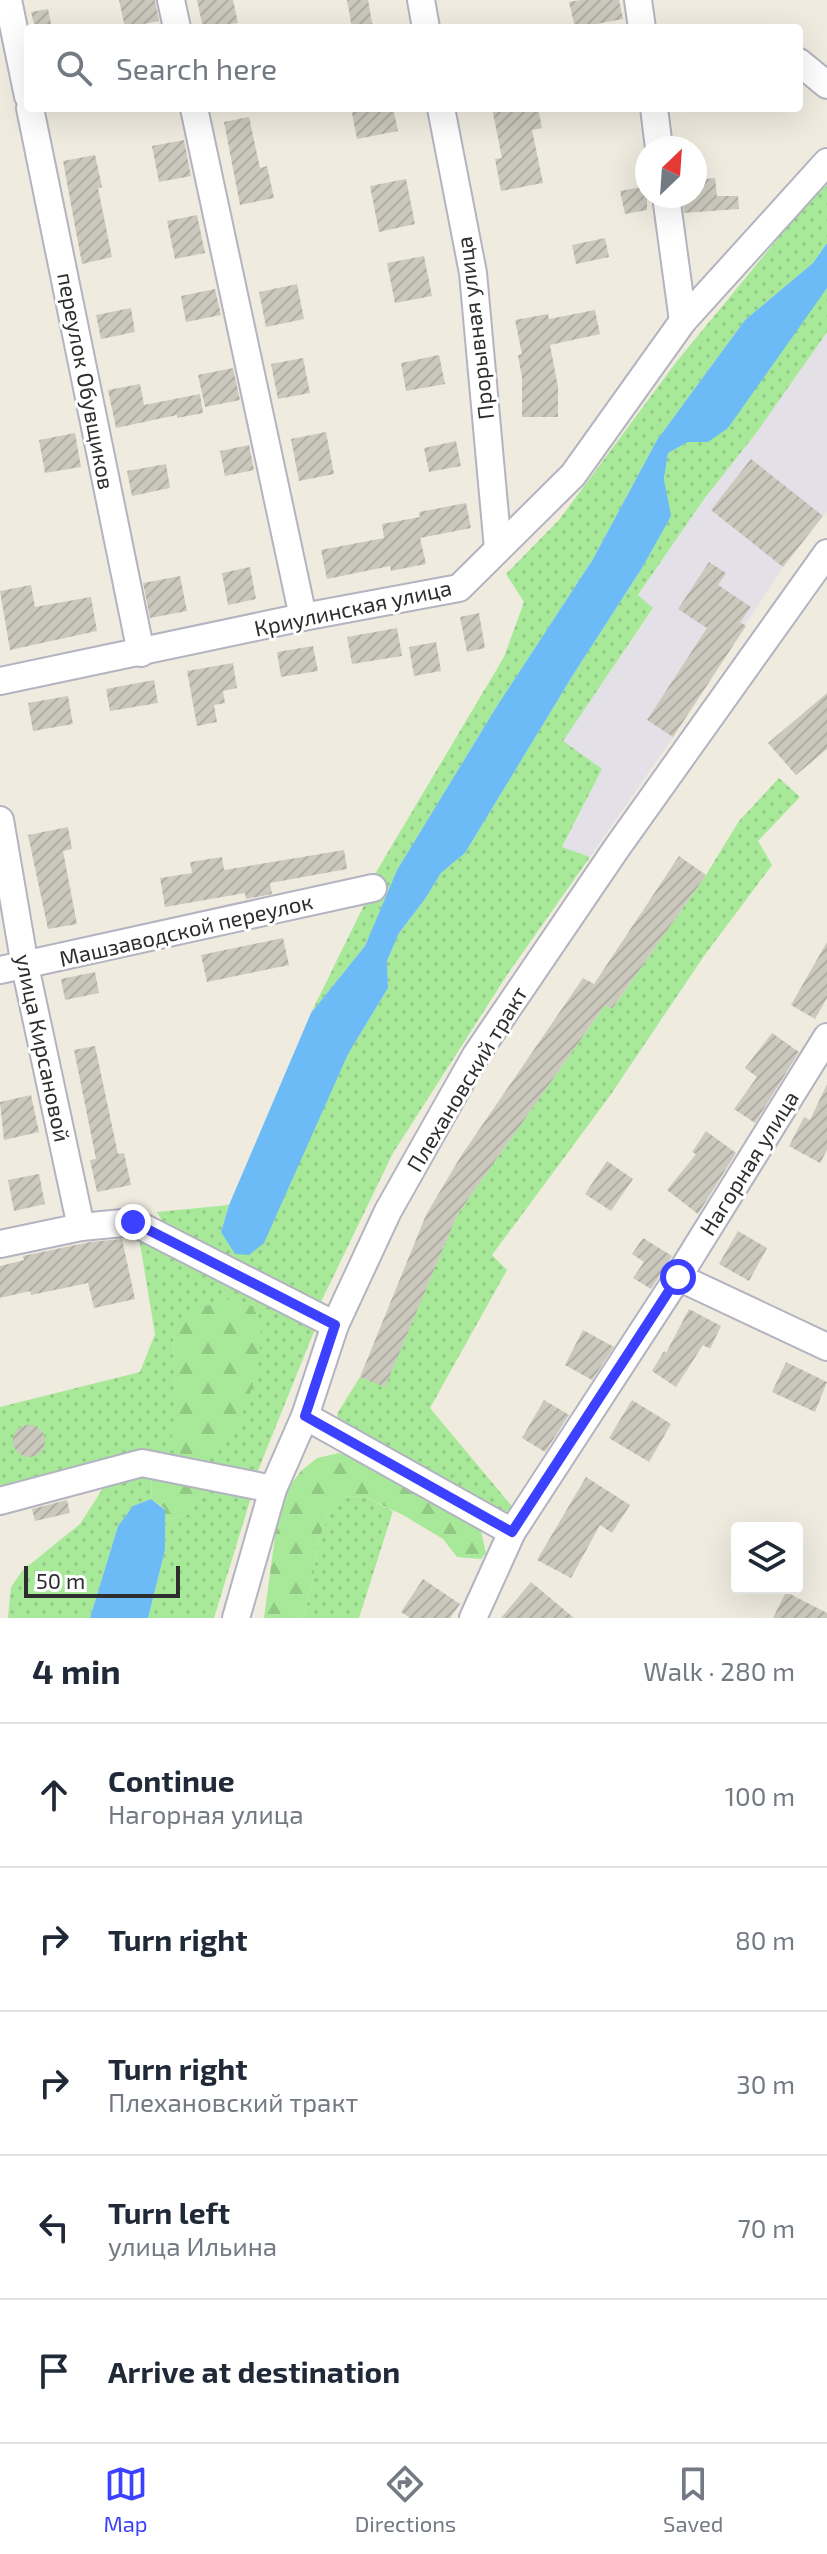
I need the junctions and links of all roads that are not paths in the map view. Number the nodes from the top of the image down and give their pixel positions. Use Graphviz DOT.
graph roads {
  1 [pos="8,0"];
  2 [pos="171,0"];
  3 [pos="421,0"];
  4 [pos="638,0"];
  5 [pos="176,24"];
  6 [pos="425,24"];
  7 [pos="641,24"];
  8 [pos="803,65"];
  9 [pos="24,77"];
  10 [pos="827,85"];
  11 [pos="31,112"];
  12 [pos="195,112"];
  13 [pos="442,112"];
  14 [pos="654,112"];
  15 [pos="658,136"];
  16 [pos="827,162"];
  17 [pos="668,208"];
  18 [pos="683,321"];
  19 [pos="498,549"];
  20 [pos="827,553"];
  21 [pos="303,617"];
  22 [pos="141,653"];
  23 [pos="0,681"];
  24 [pos="0,820"];
  25 [pos="373,888"];
  26 [pos="12,968"];
  27 [pos="827,1037"];
  28 [pos="81,1227"];
  29 [pos="0,1244"];
  30 [pos="678,1277"];
  31 [pos="335,1325"];
  32 [pos="827,1347"];
  33 [pos="305,1416"];
  34 [pos="273,1489"];
  35 [pos="0,1501"];
  36 [pos="512,1532"];
  37 [pos="236,1618"];
  38 [pos="473,1618"];
  1 -- 9 [label="street"];
  2 -- 5 [label="street"];
  3 -- 6 [label="street"];
  4 -- 7 [label="street"];
  8 -- 10 [label="street"];
  11 -- 22 [label="street, переулок Обувщиков"];
  12 -- 21 [label="street"];
  13 -- 19 [label="street, Прорывная улица"];
  14 -- 15 [label="street"];
  16 -- 18 [label="street, Криулинская улица"];
  17 -- 18 [label="street"];
  18 -- 19 [label="street, Криулинская улица"];
  19 -- 21 [label="street, Криулинская улица"];
  20 -- 31 [label="street, Плехановский тракт"];
  21 -- 22 [label="street, Криулинская улица"];
  22 -- 23 [label="street, Криулинская улица"];
  24 -- 26 [label="street, улица Кирсановой"];
  25 -- 26 [label="street, Машзаводской переулок"];
  26 -- 28 [label="street, улица Кирсановой"];
  27 -- 30 [label="street, Нагорная улица"];
  28 -- 29 [label="street"];
  28 -- 31 [label="street"];
  30 -- 32 [label="street"];
  30 -- 36 [label="street, Нагорная улица"];
  31 -- 33 [label="street, Плехановский тракт"];
  33 -- 34 [label="street, Плехановский тракт"];
  33 -- 36 [label="street"];
  34 -- 35 [label="street"];
  34 -- 37 [label="street, Плехановский тракт"];
  36 -- 38 [label="street, Нагорная улица"];
}
